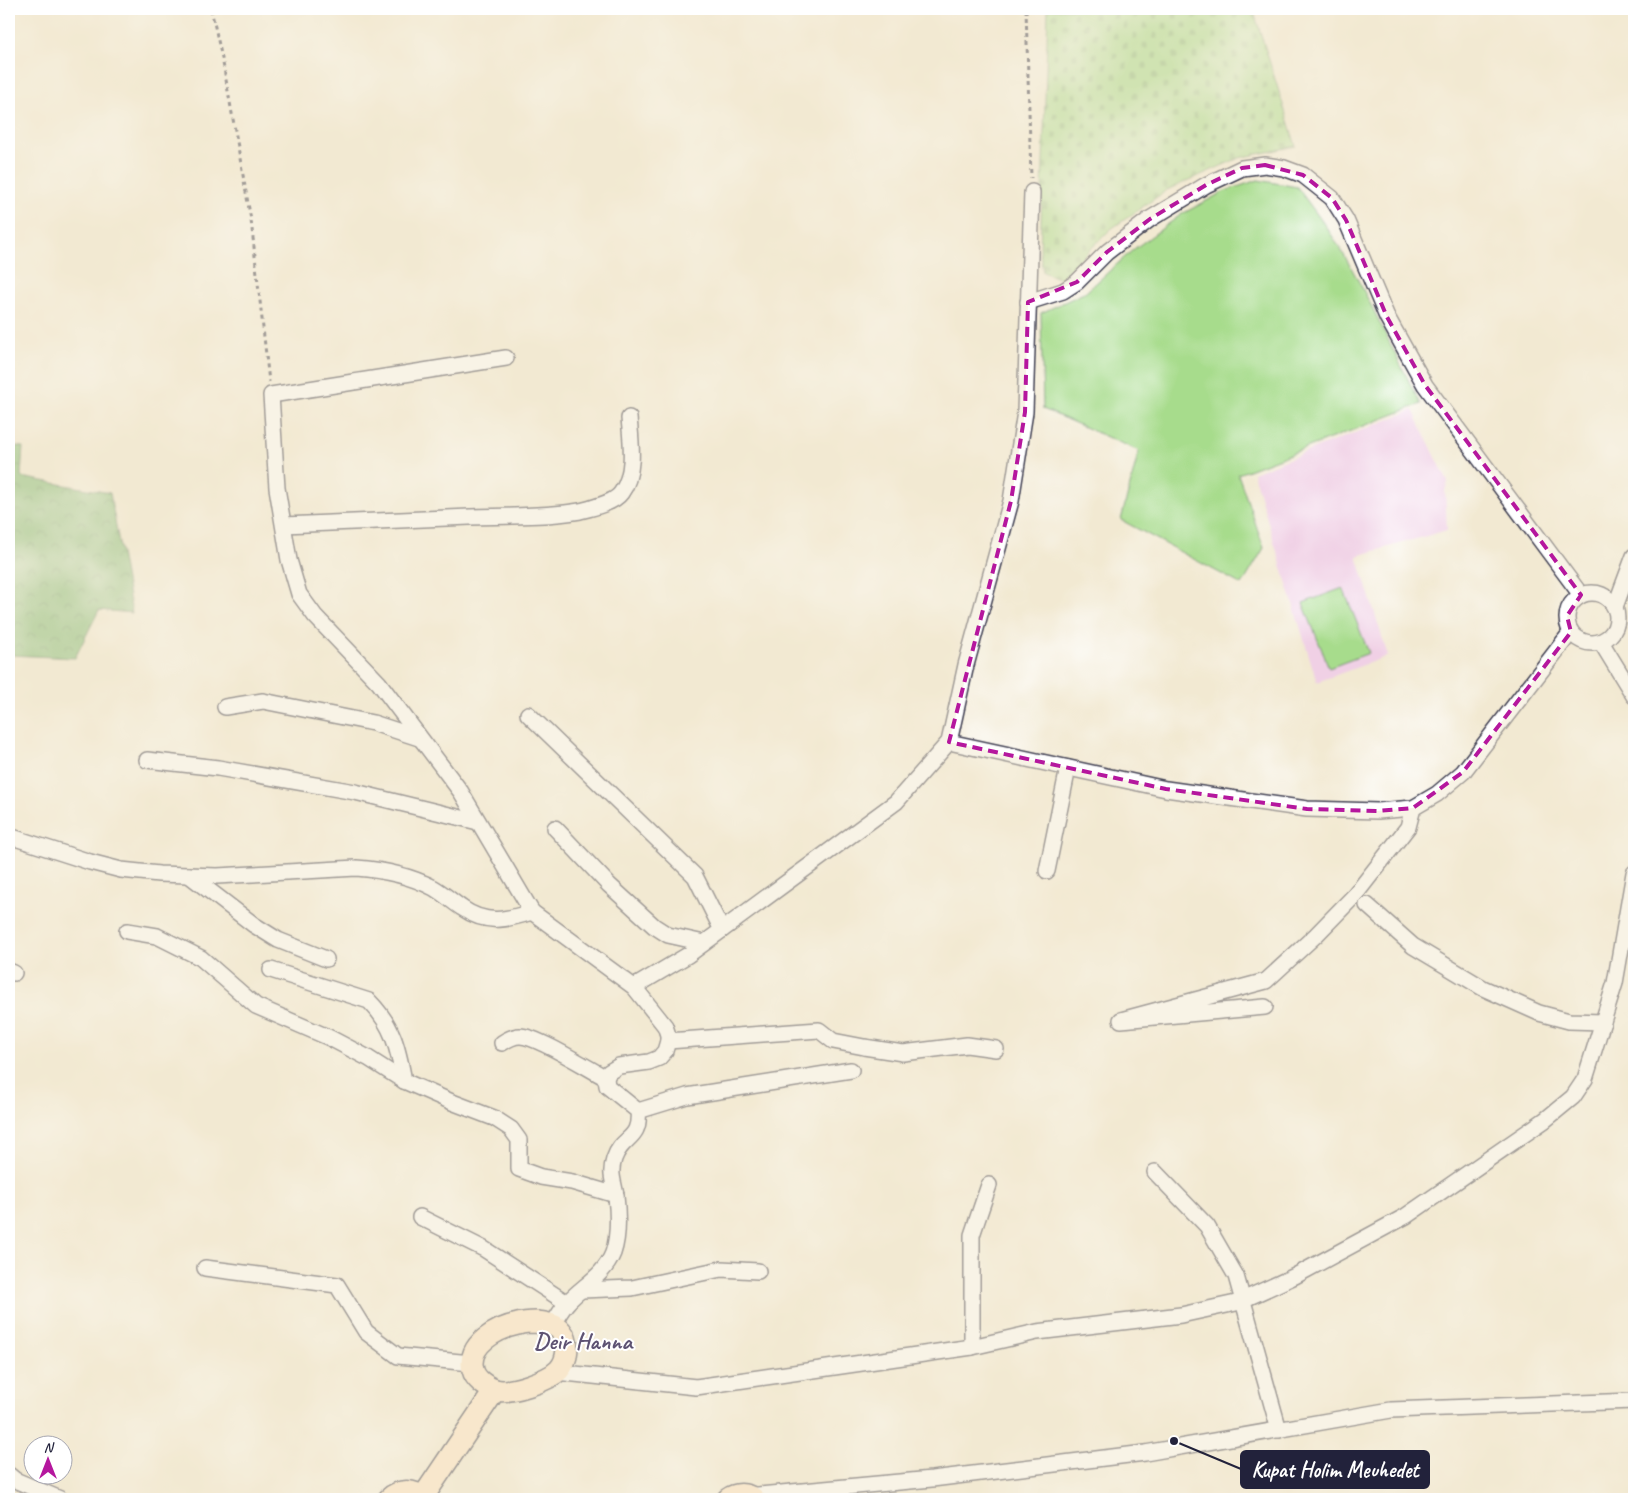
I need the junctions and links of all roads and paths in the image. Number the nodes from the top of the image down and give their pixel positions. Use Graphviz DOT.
graph roads {
  1 [pos="211,9"];
  2 [pos="1026,9"];
  3 [pos="1032,192"];
  4 [pos="1028,302"];
  5 [pos="506,358"];
  6 [pos="271,395"];
  7 [pos="628,418"];
  8 [pos="284,525"];
  9 [pos="1634,556"];
  10 [pos="1580,595"];
  11 [pos="1615,607"];
  12 [pos="1571,632"];
  13 [pos="1601,642"];
  14 [pos="1634,696"];
  15 [pos="225,707"];
  16 [pos="528,714"];
  17 [pos="419,738"];
  18 [pos="949,742"];
  19 [pos="147,760"];
  20 [pos="1068,768"];
  21 [pos="1413,808"];
  22 [pos="478,822"];
  23 [pos="555,828"];
  24 [pos="9,836"];
  25 [pos="1047,871"];
  26 [pos="1634,873"];
  27 [pos="189,875"];
  28 [pos="1367,905"];
  29 [pos="532,912"];
  30 [pos="722,930"];
  31 [pos="127,931"];
  32 [pos="704,943"];
  33 [pos="326,960"];
  34 [pos="271,970"];
  35 [pos="634,987"];
  36 [pos="1265,1007"];
  37 [pos="1603,1022"];
  38 [pos="668,1041"];
  39 [pos="502,1043"];
  40 [pos="996,1049"];
  41 [pos="851,1070"];
  42 [pos="606,1078"];
  43 [pos="404,1080"];
  44 [pos="638,1111"];
  45 [pos="1155,1172"];
  46 [pos="990,1185"];
  47 [pos="616,1195"];
  48 [pos="420,1217"];
  49 [pos="205,1268"];
  50 [pos="758,1271"];
  51 [pos="582,1290"];
  52 [pos="1243,1300"];
  53 [pos="567,1303"];
  54 [pos="552,1325"];
  55 [pos="972,1347"];
  56 [pos="471,1363"];
  57 [pos="556,1372"];
  58 [pos="495,1390"];
  59 [pos="1634,1401"];
  60 [pos="1279,1430"];
  61 [pos="9,1476"];
  62 [pos="423,1498"];
  63 [pos="743,1498"];
  64 [pos="60,1499"];
  65 [pos="389,1499"];
  1 -- 6 [label="path"];
  2 -- 3 [label="path"];
  3 -- 4 [label="street"];
  4 -- 10 [label="street"];
  4 -- 18 [label="street"];
  5 -- 6 [label="street"];
  6 -- 8 [label="street"];
  7 -- 8 [label="street"];
  8 -- 17 [label="street"];
  9 -- 11 [label="street"];
  10 -- 11 [label="street"];
  10 -- 12 [label="street"];
  11 -- 13 [label="street"];
  12 -- 13 [label="street"];
  12 -- 21 [label="street"];
  13 -- 14 [label="street"];
  15 -- 17 [label="street"];
  16 -- 30 [label="street"];
  17 -- 22 [label="street"];
  18 -- 20 [label="street"];
  18 -- 30 [label="street"];
  19 -- 22 [label="street"];
  20 -- 21 [label="street"];
  20 -- 25 [label="street"];
  21 -- 36 [label="street"];
  22 -- 29 [label="street"];
  23 -- 32 [label="street"];
  24 -- 27 [label="street"];
  26 -- 37 [label="street"];
  27 -- 29 [label="street"];
  27 -- 33 [label="street"];
  28 -- 37 [label="street"];
  29 -- 35 [label="street"];
  30 -- 32 [label="street"];
  31 -- 43 [label="street"];
  32 -- 35 [label="street"];
  34 -- 43 [label="street"];
  35 -- 38 [label="street"];
  37 -- 52 [label="street"];
  38 -- 40 [label="street"];
  38 -- 42 [label="street"];
  39 -- 42 [label="street"];
  41 -- 44 [label="street"];
  42 -- 44 [label="street"];
  43 -- 47 [label="street"];
  44 -- 47 [label="street"];
  45 -- 52 [label="street"];
  46 -- 55 [label="street"];
  47 -- 51 [label="street"];
  48 -- 53 [label="street"];
  49 -- 56 [label="street"];
  50 -- 51 [label="street"];
  51 -- 53 [label="street"];
  52 -- 55 [label="street"];
  52 -- 60 [label="street"];
  53 -- 54 [label="street"];
  54 -- 56 [label="street"];
  54 -- 57 [label="street"];
  55 -- 57 [label="street"];
  56 -- 58 [label="street"];
  57 -- 58 [label="street"];
  58 -- 62 [label="street"];
  59 -- 60 [label="street"];
  60 -- 63 [label="street"];
  61 -- 64 [label="street"];
  62 -- 65 [label="street"];
}
